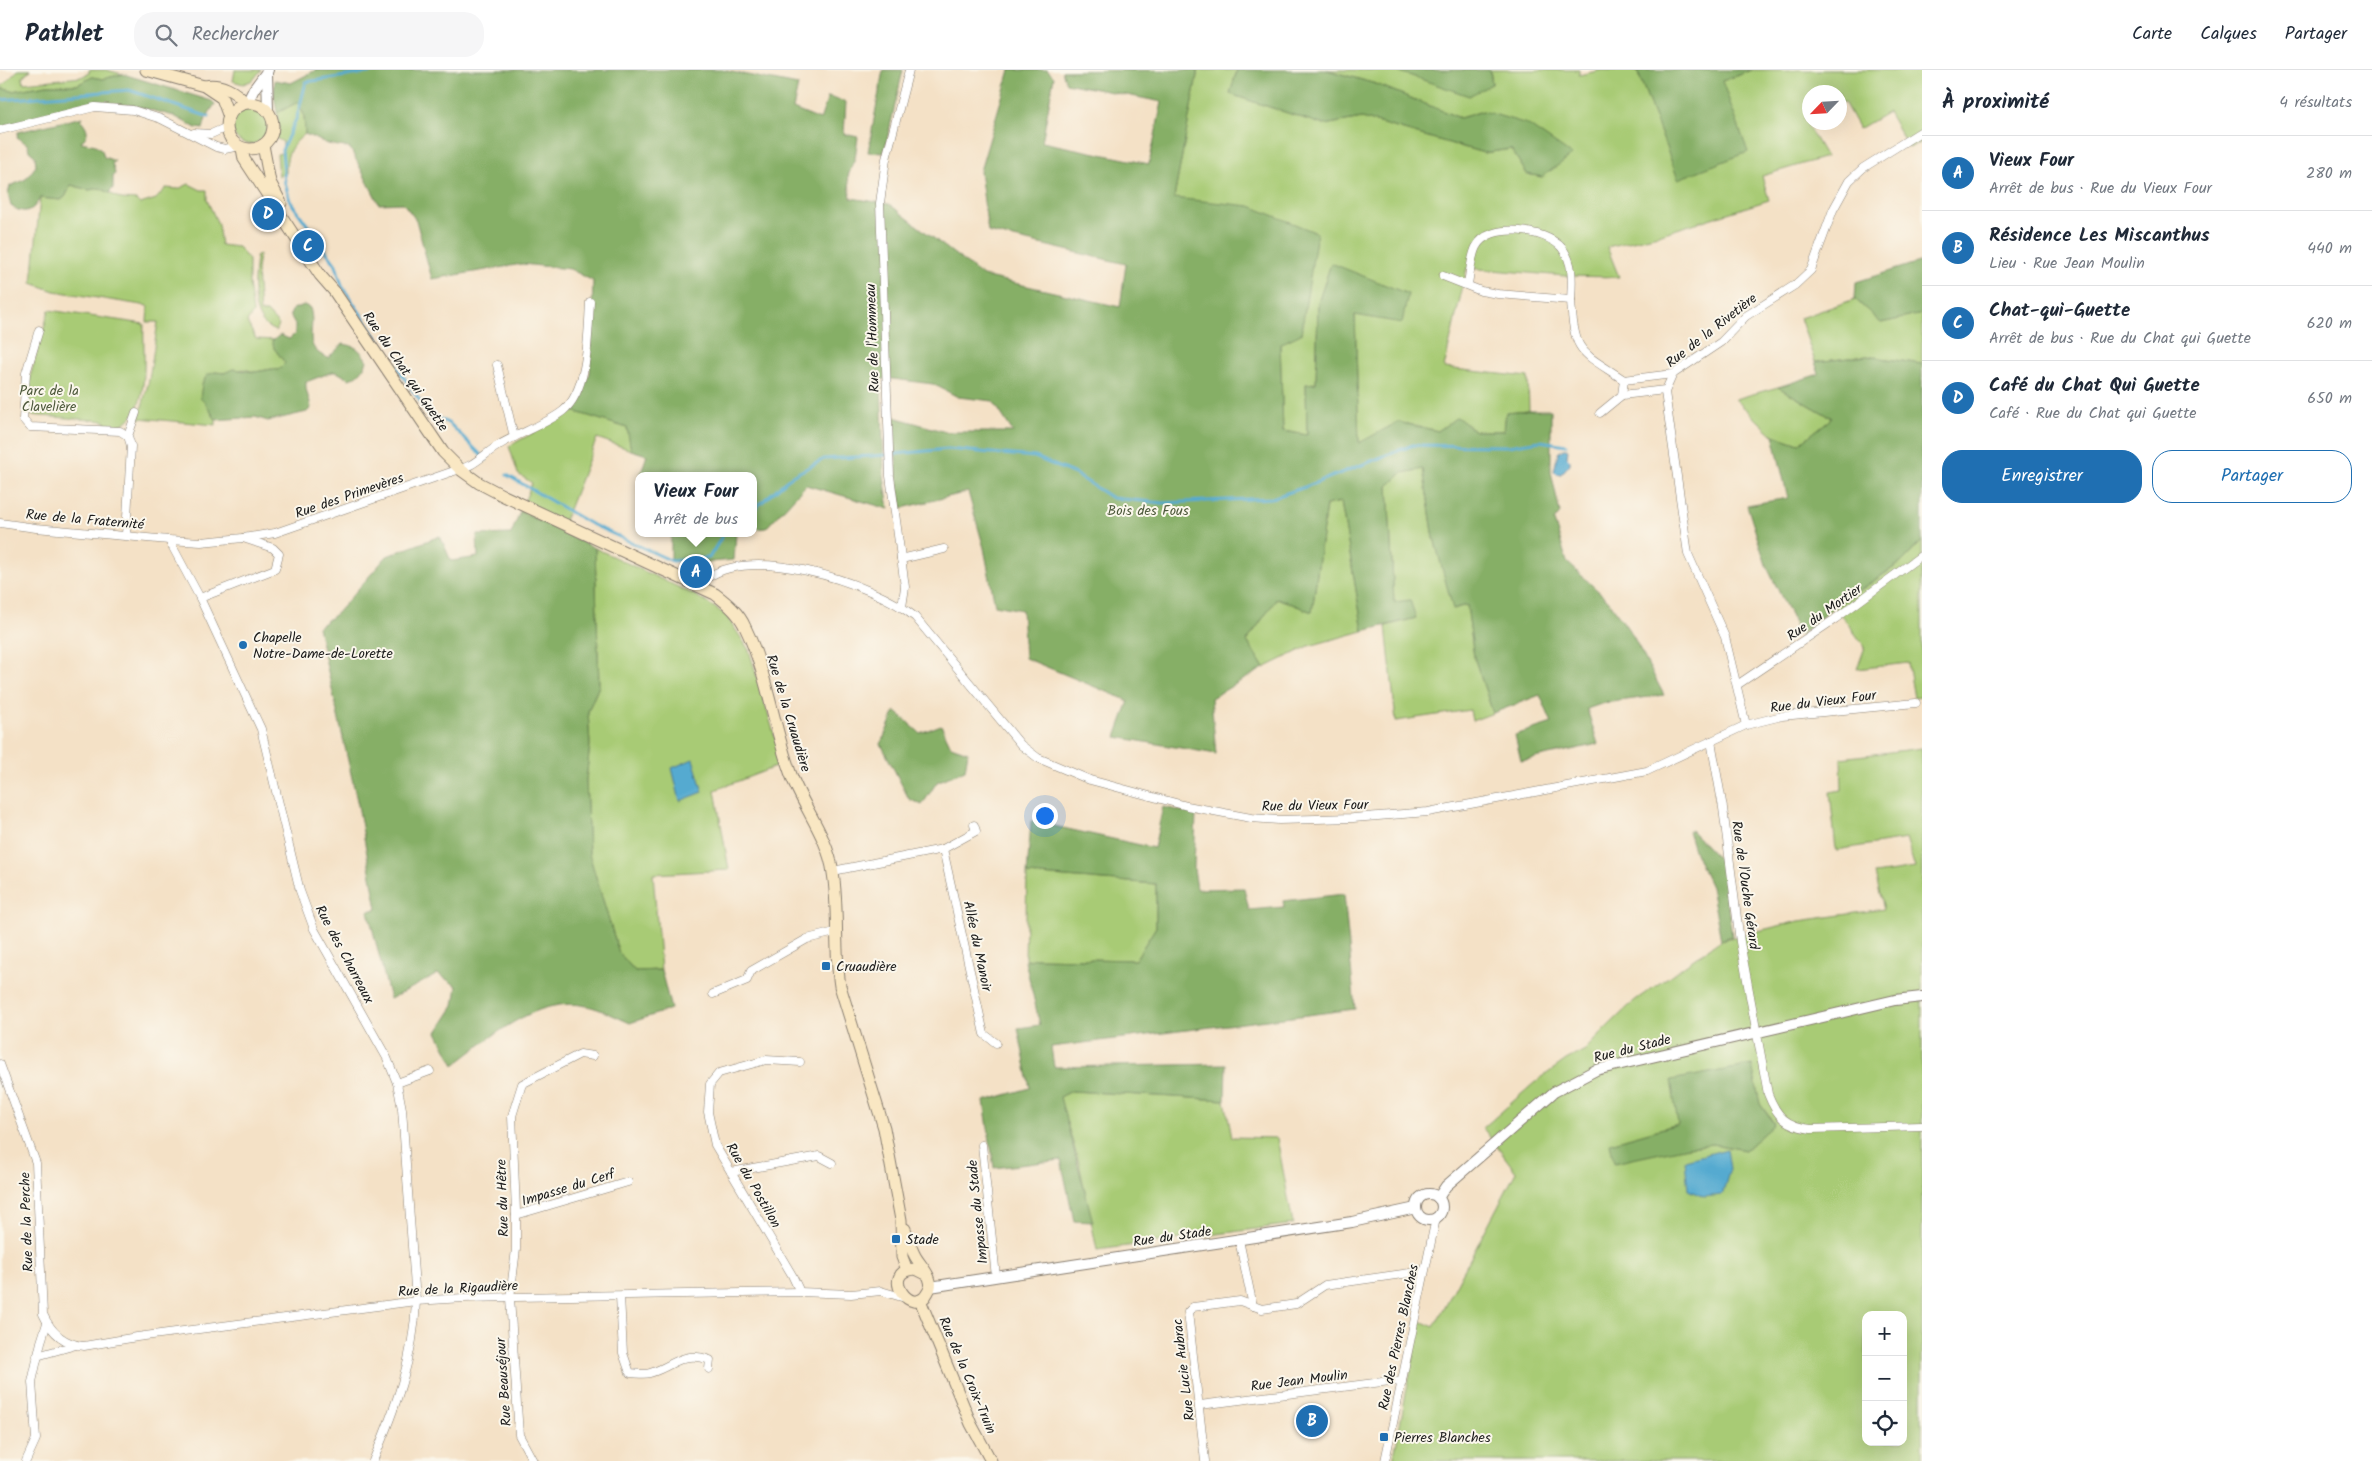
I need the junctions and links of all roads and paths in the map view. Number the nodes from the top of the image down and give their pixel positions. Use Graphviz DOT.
graph roads {
  1 [pos="146,70"];
  2 [pos="909,70"];
  3 [pos="268,72"];
  4 [pos="204,86"];
  5 [pos="228,89"];
  6 [pos="254,89"];
  7 [pos="246,103"];
  8 [pos="268,112"];
  9 [pos="228,122"];
  10 [pos="0,130"];
  11 [pos="1922,131"];
  12 [pos="188,132"];
  13 [pos="263,145"];
  14 [pos="240,147"];
  15 [pos="1443,276"];
  16 [pos="1468,284"];
  17 [pos="331,286"];
  18 [pos="1572,300"];
  19 [pos="590,302"];
  20 [pos="39,330"];
  21 [pos="497,365"];
  22 [pos="1673,374"];
  23 [pos="1624,380"];
  24 [pos="1666,390"];
  25 [pos="1622,395"];
  26 [pos="136,413"];
  27 [pos="1600,413"];
  28 [pos="128,436"];
  29 [pos="514,437"];
  30 [pos="461,470"];
  31 [pos="0,522"];
  32 [pos="126,535"];
  33 [pos="243,538"];
  34 [pos="169,540"];
  35 [pos="944,549"];
  36 [pos="1922,555"];
  37 [pos="901,559"];
  38 [pos="699,586"];
  39 [pos="200,598"];
  40 [pos="902,607"];
  41 [pos="1737,685"];
  42 [pos="1916,703"];
  43 [pos="1746,725"];
  44 [pos="1711,742"];
  45 [pos="974,825"];
  46 [pos="943,850"];
  47 [pos="833,871"];
  48 [pos="835,932"];
  49 [pos="713,994"];
  50 [pos="1922,997"];
  51 [pos="1756,1032"];
  52 [pos="996,1043"];
  53 [pos="593,1056"];
  54 [pos="800,1062"];
  55 [pos="0,1064"];
  56 [pos="430,1071"];
  57 [pos="397,1083"];
  58 [pos="1922,1126"];
  59 [pos="982,1145"];
  60 [pos="832,1163"];
  61 [pos="731,1172"];
  62 [pos="628,1182"];
  63 [pos="1438,1198"];
  64 [pos="1416,1208"];
  65 [pos="516,1216"];
  66 [pos="1436,1218"];
  67 [pos="901,1220"];
  68 [pos="1239,1240"];
  69 [pos="907,1270"];
  70 [pos="1424,1271"];
  71 [pos="926,1274"];
  72 [pos="996,1276"];
  73 [pos="898,1282"];
  74 [pos="930,1287"];
  75 [pos="881,1290"];
  76 [pos="800,1292"];
  77 [pos="620,1296"];
  78 [pos="510,1298"];
  79 [pos="905,1298"];
  80 [pos="920,1300"];
  81 [pos="416,1301"];
  82 [pos="1254,1306"];
  83 [pos="48,1323"];
  84 [pos="76,1345"];
  85 [pos="37,1356"];
  86 [pos="709,1369"];
  87 [pos="1402,1382"];
  88 [pos="1200,1405"];
  89 [pos="26,1461"];
  90 [pos="373,1461"];
  91 [pos="533,1461"];
  92 [pos="991,1461"];
  93 [pos="1205,1461"];
  94 [pos="1385,1461"];
  1 -- 4 [label="main road"];
  2 -- 37 [label="street, Rue de l'Hommeau"];
  3 -- 6 [label="street"];
  3 -- 8 [label="street"];
  4 -- 5 [label="main road"];
  4 -- 9 [label="main road"];
  5 -- 6 [label="street"];
  5 -- 7 [label="main road"];
  6 -- 7 [label="street"];
  7 -- 8 [label="main road"];
  7 -- 9 [label="main road"];
  8 -- 13 [label="main road"];
  9 -- 12 [label="street"];
  9 -- 14 [label="main road"];
  10 -- 12 [label="street"];
  11 -- 22 [label="street, Rue de la Rivetière"];
  12 -- 14 [label="street"];
  13 -- 14 [label="main road"];
  13 -- 17 [label="main road, Rue du Chat qui Guette"];
  14 -- 17 [label="main road, Rue du Chat qui Guette"];
  15 -- 16 [label="street"];
  16 -- 18 [label="street"];
  16 -- 18 [label="street"];
  17 -- 30 [label="main road, Rue du Chat qui Guette"];
  18 -- 23 [label="street"];
  19 -- 29 [label="street, Rue des Primevères"];
  20 -- 28 [label="street"];
  21 -- 29 [label="street"];
  22 -- 23 [label="street"];
  22 -- 24 [label="street, Rue de la Rivetière"];
  23 -- 25 [label="street"];
  24 -- 25 [label="street"];
  24 -- 41 [label="street, Rue de la Rivetière"];
  25 -- 27 [label="street"];
  26 -- 28 [label="street"];
  28 -- 32 [label="street"];
  29 -- 30 [label="street, Rue des Primevères"];
  30 -- 33 [label="street, Rue des Primevères"];
  30 -- 38 [label="main road, Rue de la Cruaudière"];
  31 -- 32 [label="street, Rue de la Fraternité"];
  32 -- 34 [label="street, Rue de la Fraternité"];
  33 -- 34 [label="street, Rue des Primevères"];
  33 -- 39 [label="street"];
  34 -- 39 [label="street, Rue des Charreaux"];
  35 -- 37 [label="street"];
  36 -- 41 [label="street, Rue du Mortier"];
  37 -- 40 [label="street, Rue de l'Hommeau"];
  38 -- 40 [label="street, Rue du Vieux Four"];
  38 -- 47 [label="main road, Rue de la Cruaudière"];
  39 -- 57 [label="street, Rue des Charreaux"];
  40 -- 44 [label="street, Rue du Vieux Four"];
  41 -- 43 [label="street, Rue de la Rivetière"];
  42 -- 43 [label="street, Rue du Vieux Four"];
  43 -- 44 [label="street, Rue du Vieux Four"];
  44 -- 51 [label="street, Rue de l'Ouche Gérard"];
  45 -- 46 [label="street"];
  46 -- 47 [label="street"];
  46 -- 52 [label="street, Allée du Manoir"];
  47 -- 48 [label="main road, Rue de la Cruaudière"];
  48 -- 49 [label="street"];
  48 -- 67 [label="main road, Rue de la Cruaudière"];
  50 -- 51 [label="street, Rue du Stade"];
  51 -- 58 [label="street, Rue de l'Ouche Gérard"];
  51 -- 63 [label="street, Rue du Stade"];
  53 -- 65 [label="street, Rue du Hêtre"];
  54 -- 61 [label="street, Rue du Postillon"];
  55 -- 83 [label="street, Rue de la Perche"];
  56 -- 57 [label="street"];
  57 -- 81 [label="street, Rue des Charreaux"];
  59 -- 72 [label="street, Impasse du Stade"];
  60 -- 61 [label="street"];
  61 -- 76 [label="street, Rue du Postillon"];
  62 -- 65 [label="street, Impasse du Cerf"];
  63 -- 64 [label="street"];
  63 -- 66 [label="street"];
  64 -- 66 [label="street"];
  64 -- 68 [label="street, Rue du Stade"];
  65 -- 78 [label="street, Rue du Hêtre"];
  66 -- 70 [label="street, Rue des Pierres Blanches"];
  67 -- 69 [label="main road, Rue de la Cruaudière"];
  67 -- 71 [label="main road"];
  68 -- 72 [label="street, Rue du Stade"];
  68 -- 82 [label="street"];
  69 -- 71 [label="main road"];
  69 -- 73 [label="main road"];
  70 -- 82 [label="street, Rue Lucie Aubrac"];
  70 -- 87 [label="street, Rue des Pierres Blanches"];
  71 -- 74 [label="main road"];
  72 -- 74 [label="street, Rue du Stade"];
  73 -- 75 [label="street, Rue de la Rigaudière"];
  73 -- 79 [label="main road"];
  74 -- 80 [label="main road"];
  75 -- 76 [label="street, Rue de la Rigaudière"];
  75 -- 79 [label="street, Rue de la Rigaudière"];
  76 -- 77 [label="street, Rue de la Rigaudière"];
  77 -- 78 [label="street, Rue de la Rigaudière"];
  77 -- 86 [label="street"];
  78 -- 81 [label="street, Rue de la Rigaudière"];
  78 -- 91 [label="street, Rue Beauséjour"];
  79 -- 80 [label="main road"];
  80 -- 92 [label="main road, Rue de la Croix-Truin"];
  81 -- 84 [label="street, Rue de la Rigaudière"];
  81 -- 90 [label="street, Rue des Charreaux"];
  82 -- 88 [label="street, Rue Lucie Aubrac"];
  83 -- 84 [label="street"];
  83 -- 85 [label="street"];
  84 -- 85 [label="street, Rue de la Rigaudière"];
  85 -- 89 [label="street"];
  87 -- 88 [label="street, Rue Jean Moulin"];
  87 -- 94 [label="street, Rue des Pierres Blanches"];
  88 -- 93 [label="street, Rue Lucie Aubrac"];
}
